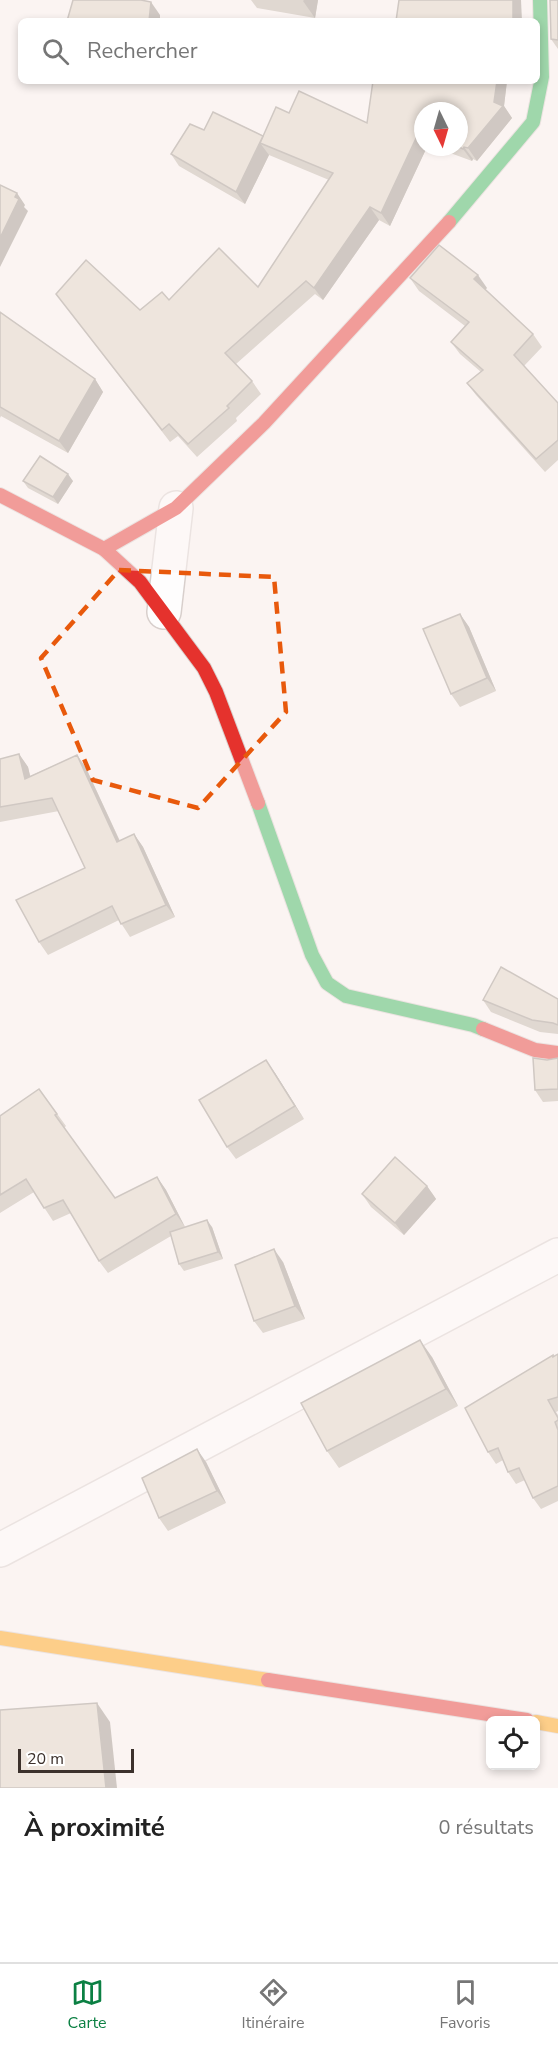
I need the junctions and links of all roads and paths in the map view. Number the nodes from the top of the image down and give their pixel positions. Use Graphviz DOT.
graph roads {
  1 [pos="540,0"];
  2 [pos="0,495"];
  3 [pos="176,508"];
  4 [pos="104,549"];
  5 [pos="164,612"];
  6 [pos="558,1053"];
  7 [pos="558,1255"];
  8 [pos="0,1550"];
  9 [pos="0,1638"];
  10 [pos="501,1716"];
  11 [pos="540,1723"];
  12 [pos="558,1726"];
  1 -- 3 [label="street"];
  2 -- 4 [label="street"];
  3 -- 4 [label="street"];
  3 -- 5 [label="street"];
  4 -- 5 [label="street"];
  5 -- 6 [label="street"];
  7 -- 8 [label="street"];
  9 -- 10 [label="street"];
  11 -- 12 [label="street"];
}
